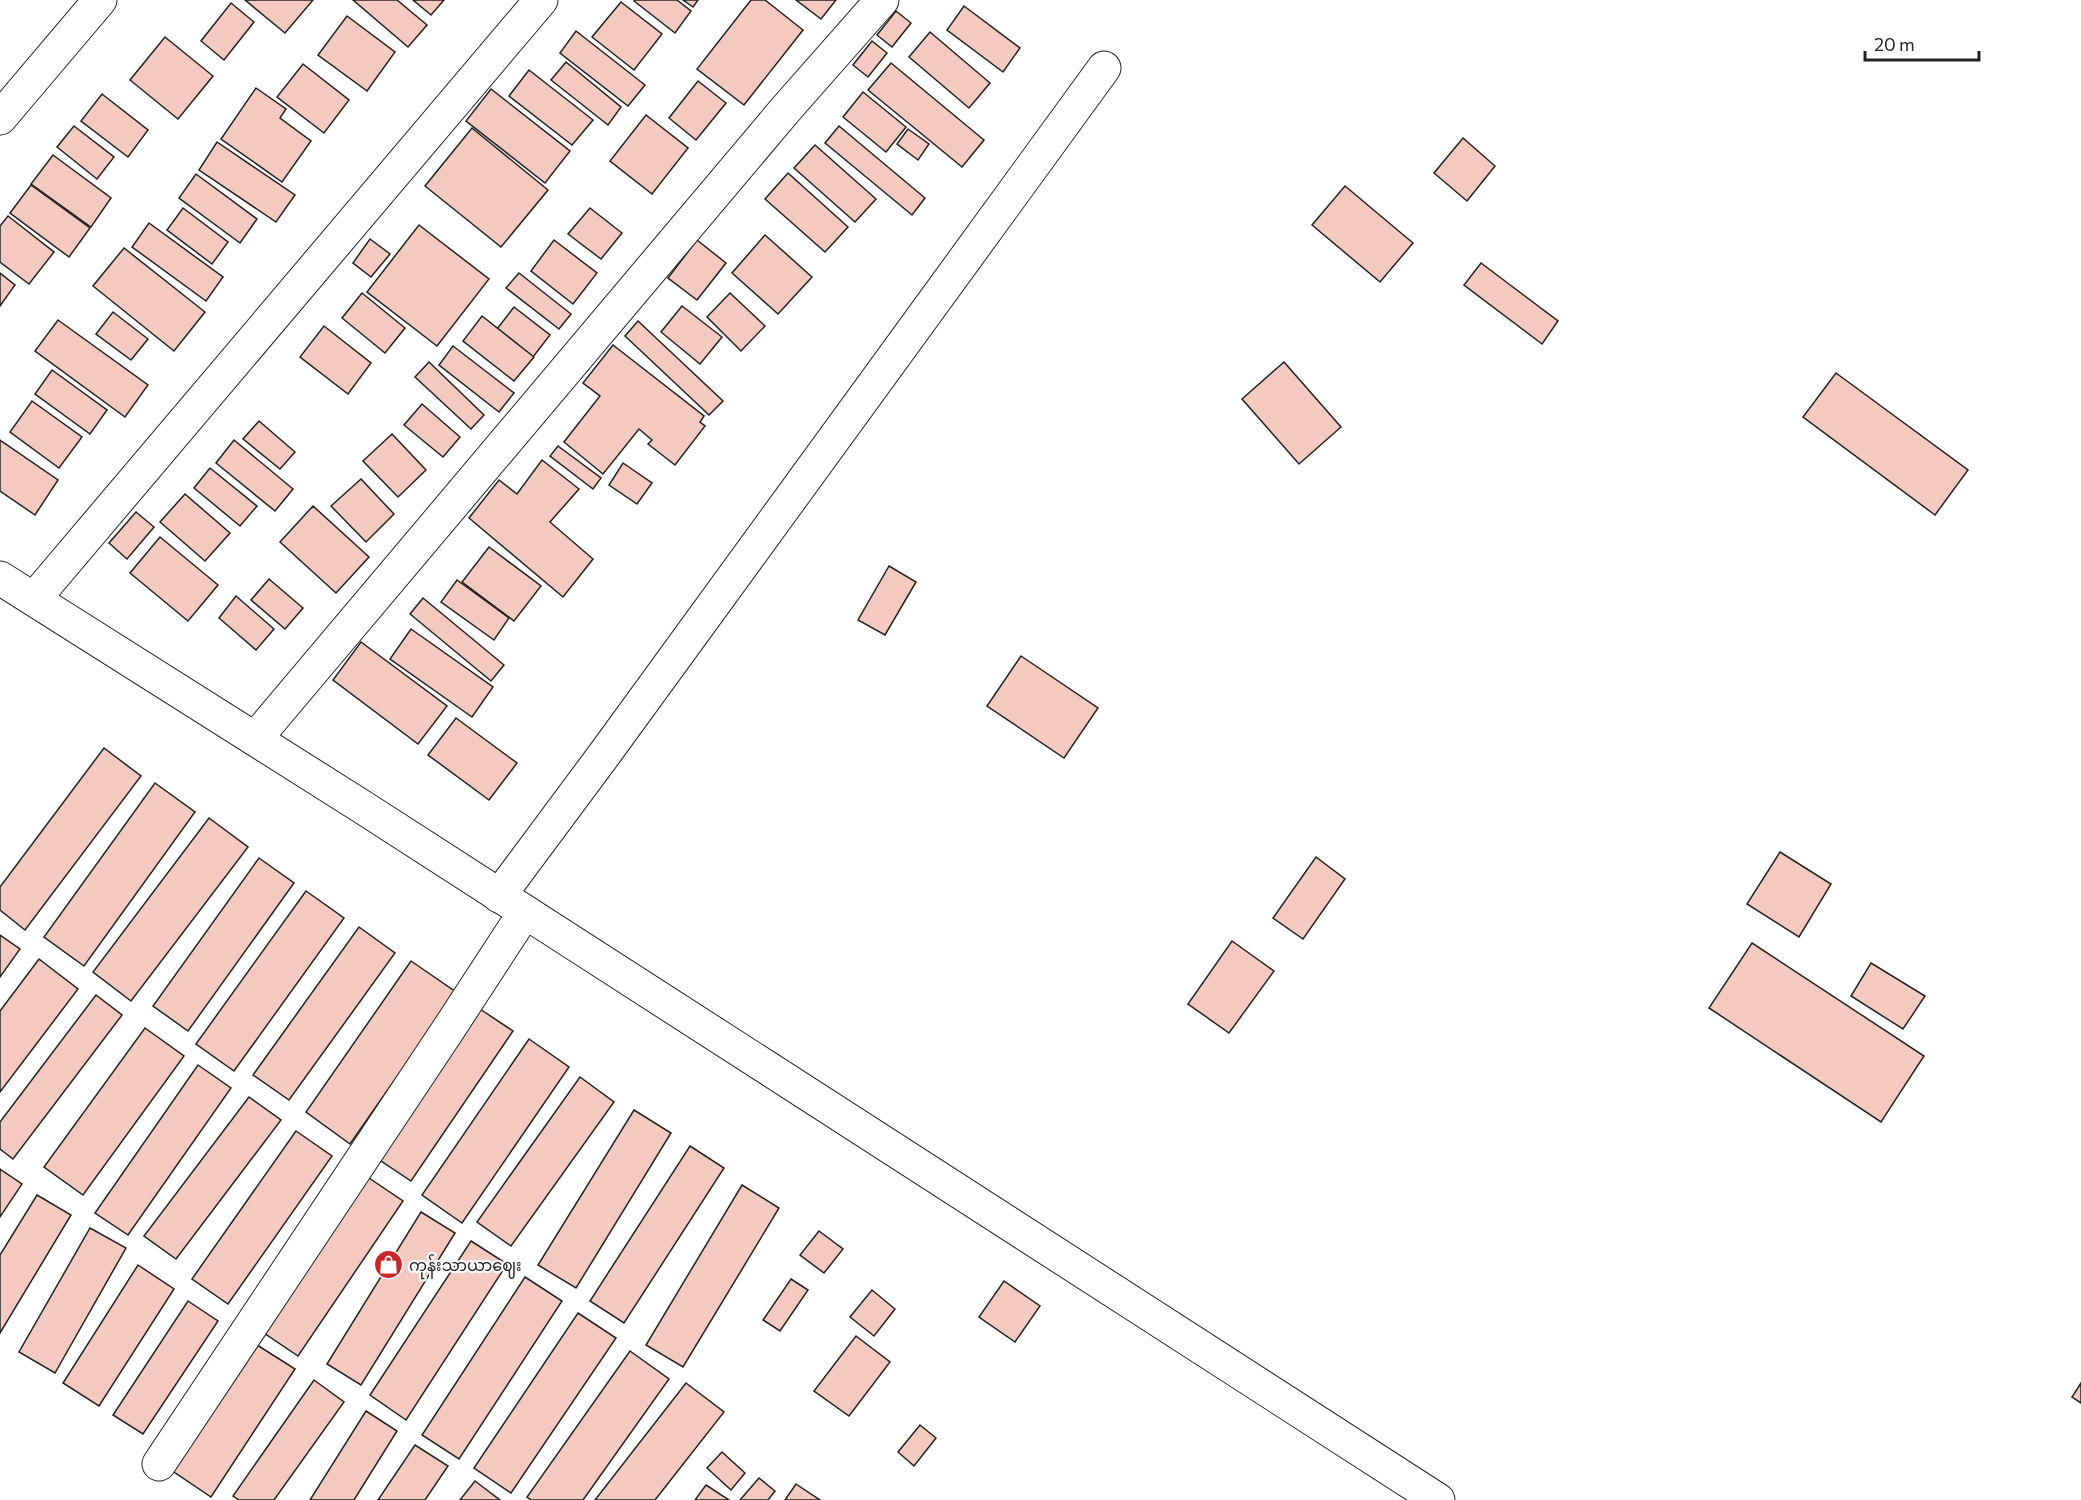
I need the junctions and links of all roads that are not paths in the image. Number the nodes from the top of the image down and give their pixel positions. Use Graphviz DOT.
graph roads {
  1 [pos="100,0"];
  2 [pos="541,0"];
  3 [pos="882,0"];
  4 [pos="1104,68"];
  5 [pos="0,117"];
  6 [pos="0,578"];
  7 [pos="34,599"];
  8 [pos="255,739"];
  9 [pos="512,904"];
  10 [pos="159,1464"];
  11 [pos="1438,1500"];
  1 -- 5 [label="street"];
  2 -- 7 [label="street"];
  3 -- 8 [label="street"];
  4 -- 9 [label="street"];
  6 -- 7 [label="street"];
  7 -- 8 [label="street"];
  8 -- 9 [label="street"];
  9 -- 10 [label="street"];
  9 -- 11 [label="street"];
}
